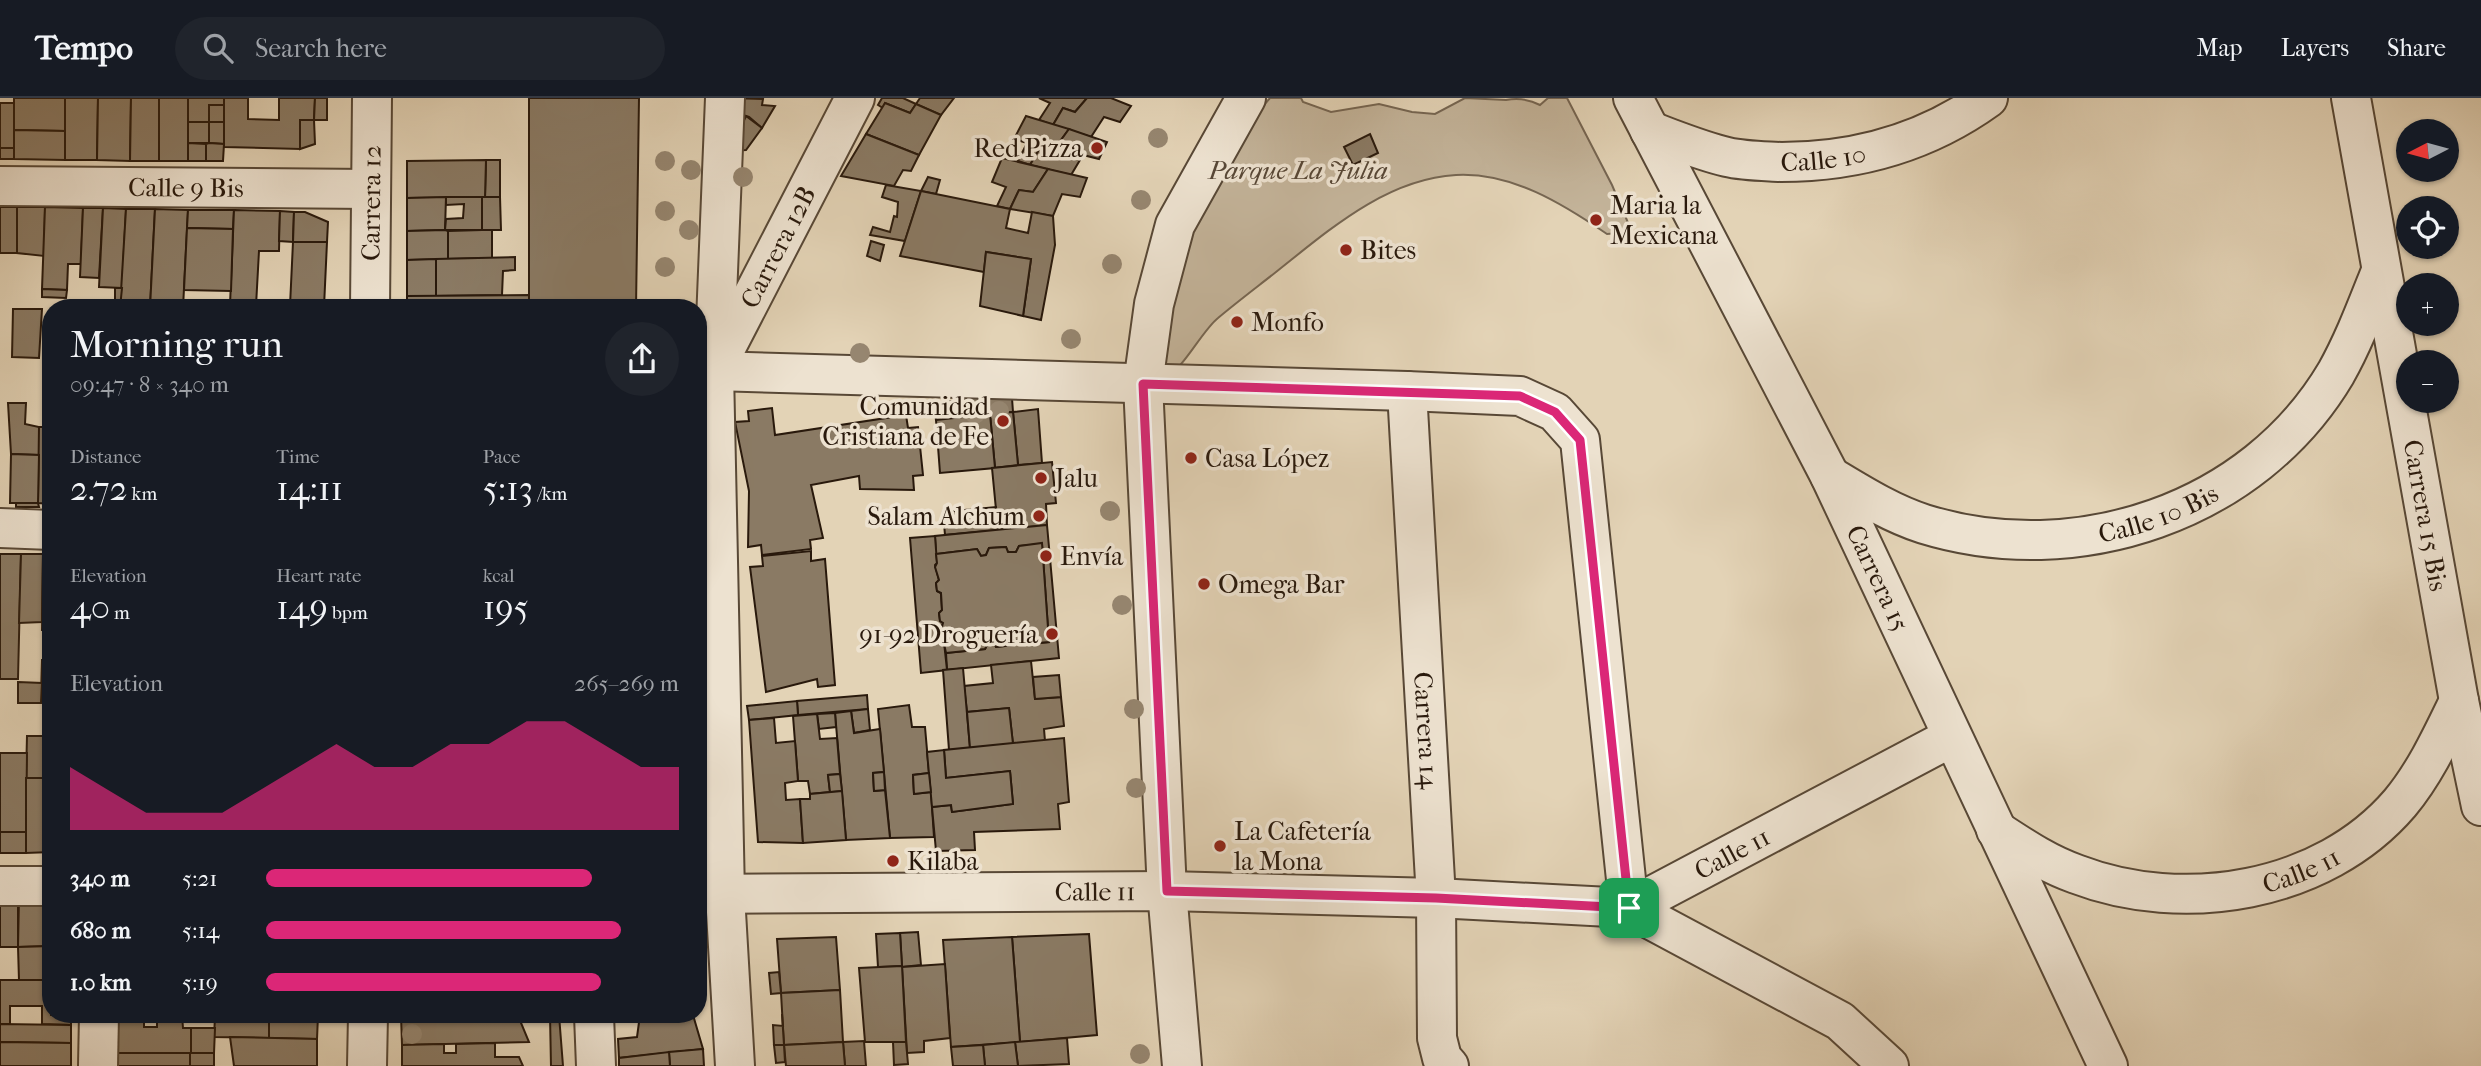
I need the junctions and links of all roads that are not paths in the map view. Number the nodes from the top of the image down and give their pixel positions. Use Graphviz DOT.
graph roads {
  1 [pos="372,98"];
  2 [pos="725,98"];
  3 [pos="855,98"];
  4 [pos="1246,98"];
  5 [pos="1633,98"];
  6 [pos="1989,98"];
  7 [pos="2351,98"];
  8 [pos="1650,131"];
  9 [pos="0,186"];
  10 [pos="372,188"];
  11 [pos="2381,271"];
  12 [pos="370,299"];
  13 [pos="707,367"];
  14 [pos="707,380"];
  15 [pos="707,382"];
  16 [pos="1143,384"];
  17 [pos="1407,391"];
  18 [pos="1830,476"];
  19 [pos="707,484"];
  20 [pos="0,528"];
  21 [pos="42,530"];
  22 [pos="2459,701"];
  23 [pos="1952,737"];
  24 [pos="2481,806"];
  25 [pos="1996,830"];
  26 [pos="0,886"];
  27 [pos="42,886"];
  28 [pos="1167,891"];
  29 [pos="711,894"];
  30 [pos="1436,898"];
  31 [pos="1629,908"];
  32 [pos="99,1023"];
  33 [pos="368,1023"];
  34 [pos="594,1023"];
  35 [pos="98,1066"];
  36 [pos="367,1066"];
  37 [pos="596,1066"];
  38 [pos="735,1066"];
  39 [pos="1182,1066"];
  40 [pos="1448,1066"];
  41 [pos="1889,1066"];
  42 [pos="2108,1066"];
  1 -- 10 [label="street, Carrera 12"];
  2 -- 13 [label="street"];
  3 -- 14 [label="street, Carrera 12B"];
  4 -- 16 [label="street"];
  5 -- 8 [label="street, Carrera 15"];
  6 -- 8 [label="street, Calle 10"];
  7 -- 11 [label="street, Carrera 15 Bis"];
  8 -- 18 [label="street, Carrera 15"];
  9 -- 10 [label="street, Calle 9 Bis"];
  10 -- 12 [label="street, Carrera 12"];
  11 -- 18 [label="street, Calle 10 Bis"];
  11 -- 22 [label="street, Carrera 15 Bis"];
  15 -- 16 [label="street"];
  16 -- 17 [label="street"];
  16 -- 28 [label="street"];
  17 -- 30 [label="street, Carrera 14"];
  17 -- 31 [label="street"];
  18 -- 23 [label="street, Carrera 15"];
  19 -- 29 [label="street"];
  20 -- 21 [label="street"];
  22 -- 24 [label="street, Carrera 15 Bis"];
  22 -- 25 [label="street, Calle 11"];
  23 -- 25 [label="street, Carrera 15"];
  23 -- 31 [label="street, Calle 11"];
  25 -- 42 [label="street, Carrera 15"];
  26 -- 27 [label="street"];
  28 -- 29 [label="street, Calle 11"];
  28 -- 30 [label="street, Calle 11"];
  28 -- 39 [label="street"];
  29 -- 38 [label="street"];
  30 -- 31 [label="street, Calle 11"];
  30 -- 40 [label="street, Carrera 14"];
  31 -- 41 [label="street"];
  32 -- 35 [label="street"];
  33 -- 36 [label="street"];
  34 -- 37 [label="street"];
}
